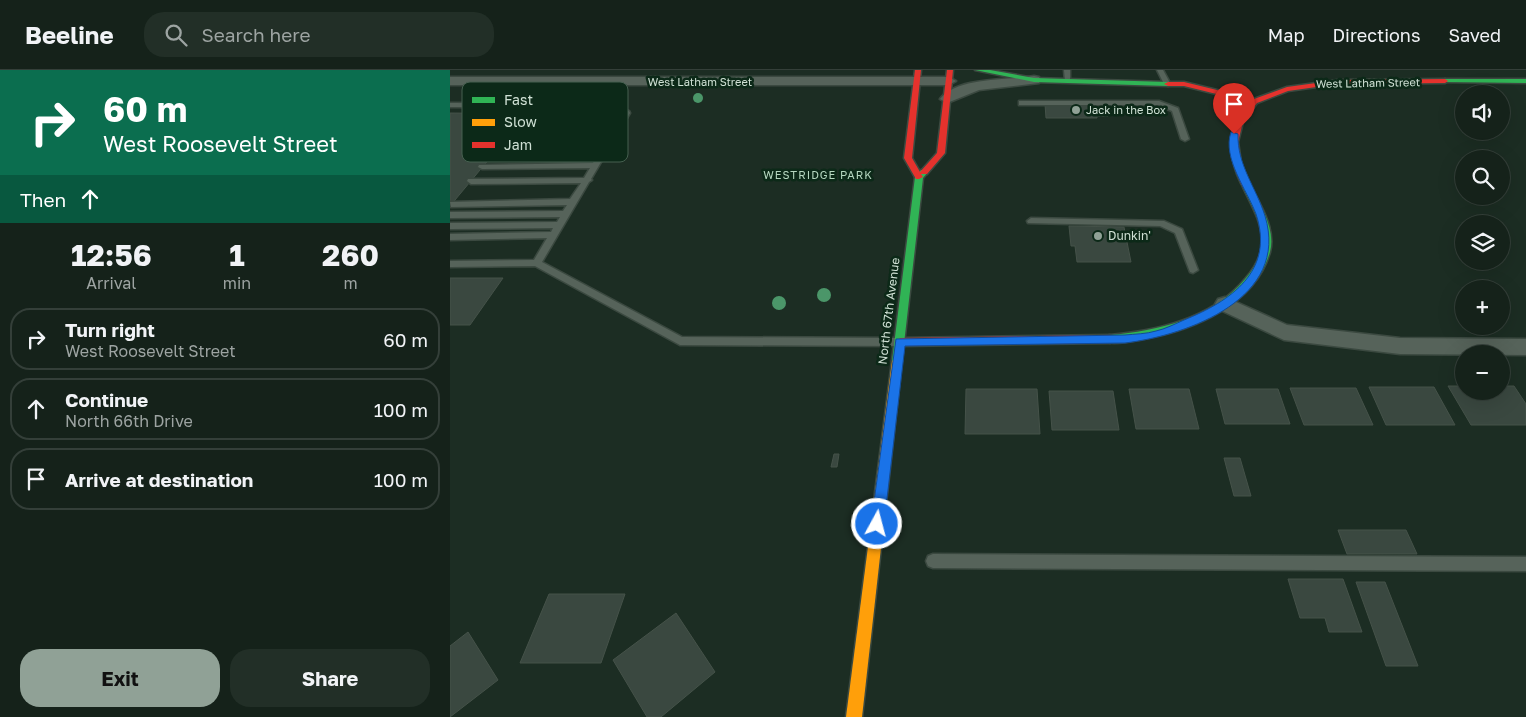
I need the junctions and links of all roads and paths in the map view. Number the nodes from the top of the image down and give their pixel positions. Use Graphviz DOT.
graph roads {
  1 [pos="978,70"];
  2 [pos="1160,70"];
  3 [pos="950,75"];
  4 [pos="1067,75"];
  5 [pos="917,76"];
  6 [pos="1034,80"];
  7 [pos="450,81"];
  8 [pos="1166,82"];
  9 [pos="1526,82"];
  10 [pos="947,99"];
  11 [pos="1254,101"];
  12 [pos="1022,103"];
  13 [pos="1185,139"];
  14 [pos="598,162"];
  15 [pos="596,165"];
  16 [pos="482,167"];
  17 [pos="919,177"];
  18 [pos="588,180"];
  19 [pos="471,181"];
  20 [pos="574,202"];
  21 [pos="451,204"];
  22 [pos="567,214"];
  23 [pos="450,215"];
  24 [pos="1031,221"];
  25 [pos="560,225"];
  26 [pos="450,226"];
  27 [pos="554,235"];
  28 [pos="450,237"];
  29 [pos="537,263"];
  30 [pos="450,264"];
  31 [pos="1193,270"];
  32 [pos="1231,300"];
  33 [pos="900,342"];
  34 [pos="1526,347"];
  35 [pos="933,561"];
  36 [pos="1526,564"];
  37 [pos="854,717"];
  1 -- 6 [label="street"];
  2 -- 8 [label="lane"];
  3 -- 5 [label="street, West Latham Street"];
  3 -- 10 [label="street"];
  4 -- 6 [label="street"];
  4 -- 8 [label="street"];
  5 -- 7 [label="street, West Latham Street"];
  5 -- 17 [label="street"];
  6 -- 10 [label="street"];
  8 -- 11 [label="street"];
  9 -- 11 [label="street, West Latham Street"];
  10 -- 17 [label="street"];
  11 -- 32 [label="street"];
  12 -- 13 [label="lane"];
  14 -- 15 [label="lane"];
  15 -- 16 [label="lane"];
  15 -- 18 [label="lane"];
  17 -- 33 [label="street, North 67th Avenue"];
  18 -- 19 [label="lane"];
  18 -- 20 [label="lane"];
  20 -- 21 [label="lane"];
  20 -- 22 [label="lane"];
  22 -- 23 [label="lane"];
  22 -- 25 [label="lane"];
  24 -- 31 [label="lane"];
  25 -- 26 [label="lane"];
  25 -- 27 [label="lane"];
  27 -- 28 [label="lane"];
  27 -- 29 [label="lane"];
  29 -- 30 [label="lane"];
  29 -- 33 [label="lane"];
  32 -- 33 [label="street"];
  32 -- 34 [label="street"];
  33 -- 37 [label="street, North 67th Avenue"];
  35 -- 36 [label="lane"];
}
